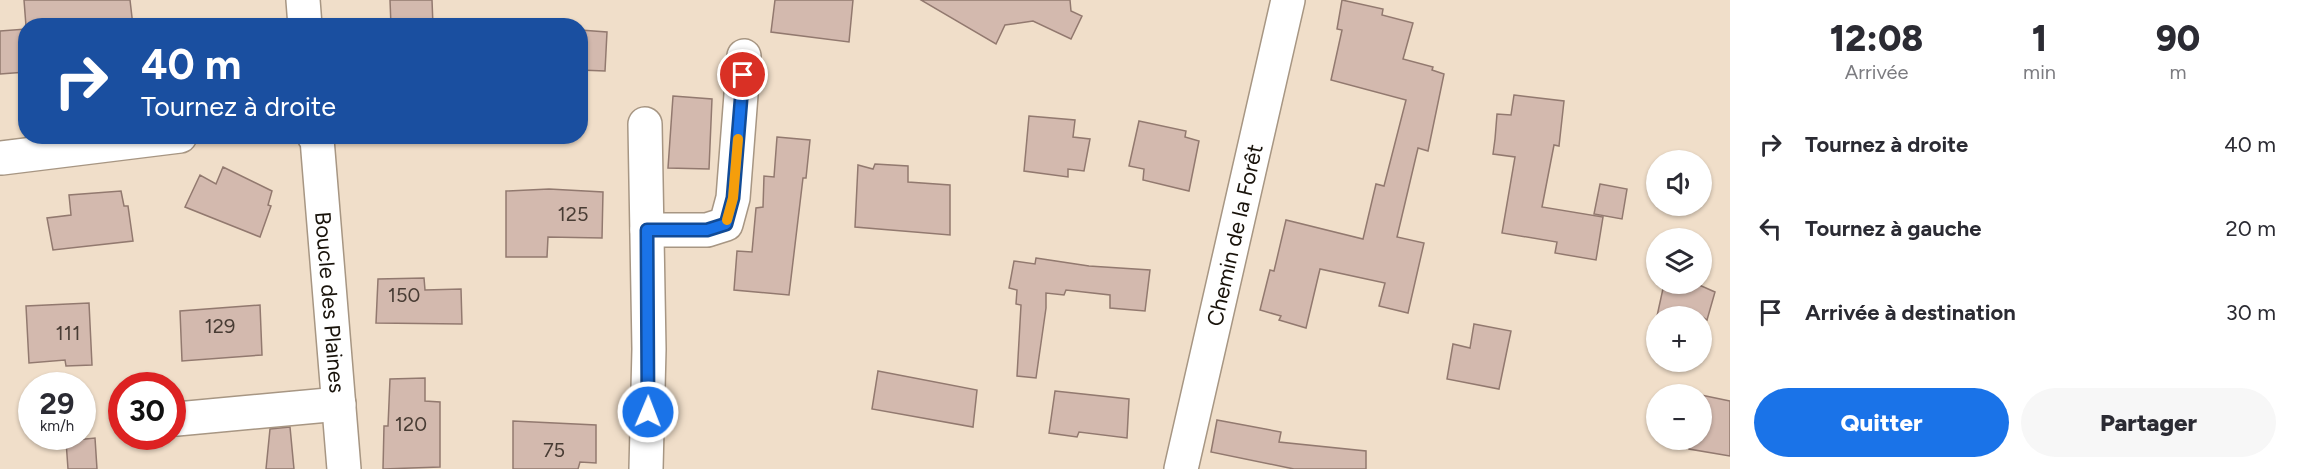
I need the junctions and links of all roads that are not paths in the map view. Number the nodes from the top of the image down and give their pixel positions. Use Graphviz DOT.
graph roads {
  1 [pos="303,0"];
  2 [pos="1288,0"];
  3 [pos="304,18"];
  4 [pos="744,56"];
  5 [pos="645,124"];
  6 [pos="115,144"];
  7 [pos="317,144"];
  8 [pos="2,158"];
  9 [pos="647,230"];
  10 [pos="339,405"];
  11 [pos="186,417"];
  12 [pos="345,469"];
  13 [pos="646,469"];
  14 [pos="1181,469"];
  1 -- 3 [label="street"];
  2 -- 14 [label="street, Chemin de la Forêt"];
  4 -- 9 [label="street"];
  5 -- 9 [label="street"];
  6 -- 8 [label="street"];
  7 -- 10 [label="street, Boucle des Plaines"];
  9 -- 13 [label="street"];
  10 -- 11 [label="street"];
  10 -- 12 [label="street, Boucle des Plaines"];
}
